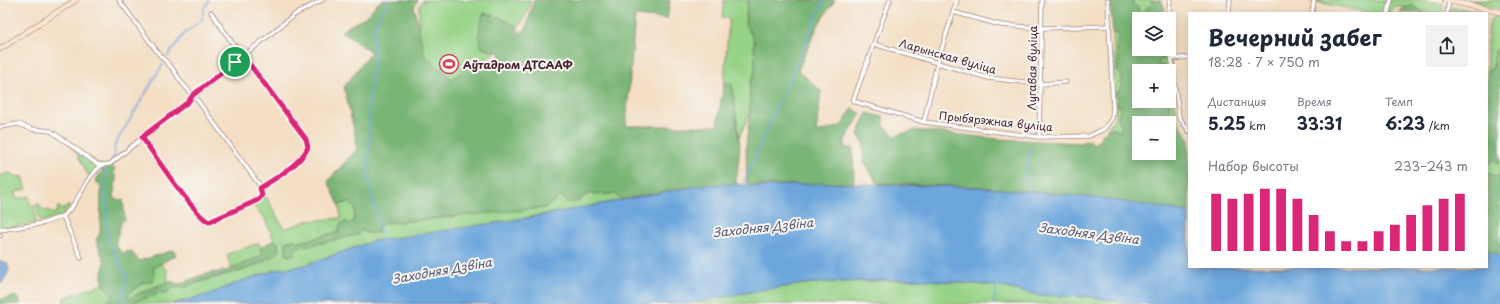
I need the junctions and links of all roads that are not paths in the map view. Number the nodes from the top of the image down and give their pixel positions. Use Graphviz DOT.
graph roads {
  1 [pos="76,0"];
  2 [pos="119,0"];
  3 [pos="322,0"];
  4 [pos="890,0"];
  5 [pos="957,0"];
  6 [pos="1042,0"];
  7 [pos="1108,0"];
  8 [pos="1170,0"];
  9 [pos="1230,0"];
  10 [pos="1314,0"];
  11 [pos="1391,0"];
  12 [pos="1447,0"];
  13 [pos="211,12"];
  14 [pos="953,12"];
  15 [pos="1169,12"];
  16 [pos="1229,12"];
  17 [pos="1312,12"];
  18 [pos="1388,12"];
  19 [pos="1447,12"];
  20 [pos="1500,12"];
  21 [pos="1109,26"];
  22 [pos="1042,28"];
  23 [pos="874,44"];
  24 [pos="0,49"];
  25 [pos="1172,56"];
  26 [pos="242,57"];
  27 [pos="1188,57"];
  28 [pos="1172,59"];
  29 [pos="937,64"];
  30 [pos="1066,82"];
  31 [pos="1041,84"];
  32 [pos="193,95"];
  33 [pos="924,122"];
  34 [pos="0,127"];
  35 [pos="1188,130"];
  36 [pos="142,137"];
  37 [pos="1039,137"];
  38 [pos="102,165"];
  39 [pos="260,188"];
  40 [pos="63,216"];
  41 [pos="0,230"];
  42 [pos="81,258"];
  1 -- 24 [label="main road"];
  2 -- 32 [label="street"];
  3 -- 26 [label="street"];
  4 -- 23 [label="street"];
  5 -- 14 [label="street"];
  6 -- 22 [label="street, Лугавая вуліца"];
  7 -- 21 [label="street, Прыбярэжная вуліца"];
  8 -- 15 [label="street"];
  9 -- 16 [label="street"];
  10 -- 17 [label="street"];
  11 -- 18 [label="street"];
  12 -- 19 [label="street"];
  12 -- 20 [label="main road"];
  13 -- 26 [label="street"];
  14 -- 22 [label="street"];
  14 -- 29 [label="street"];
  21 -- 22 [label="street"];
  21 -- 37 [label="street, Прыбярэжная вуліца"];
  22 -- 31 [label="street, Лугавая вуліца"];
  23 -- 29 [label="street, Ларынская вуліца"];
  23 -- 33 [label="street, Прыбярэжная вуліца"];
  25 -- 28 [label="street"];
  26 -- 32 [label="street"];
  26 -- 39 [label="street"];
  27 -- 28 [label="street"];
  28 -- 35 [label="street"];
  29 -- 31 [label="street, Ларынская вуліца"];
  29 -- 33 [label="street"];
  30 -- 31 [label="street, Ларынская вуліца"];
  31 -- 37 [label="street, Лугавая вуліца"];
  32 -- 36 [label="street"];
  32 -- 39 [label="street"];
  33 -- 37 [label="street, Прыбярэжная вуліца"];
  34 -- 38 [label="street"];
  36 -- 38 [label="street"];
  36 -- 39 [label="street"];
  38 -- 40 [label="street"];
  40 -- 41 [label="street"];
  40 -- 42 [label="street"];
}
